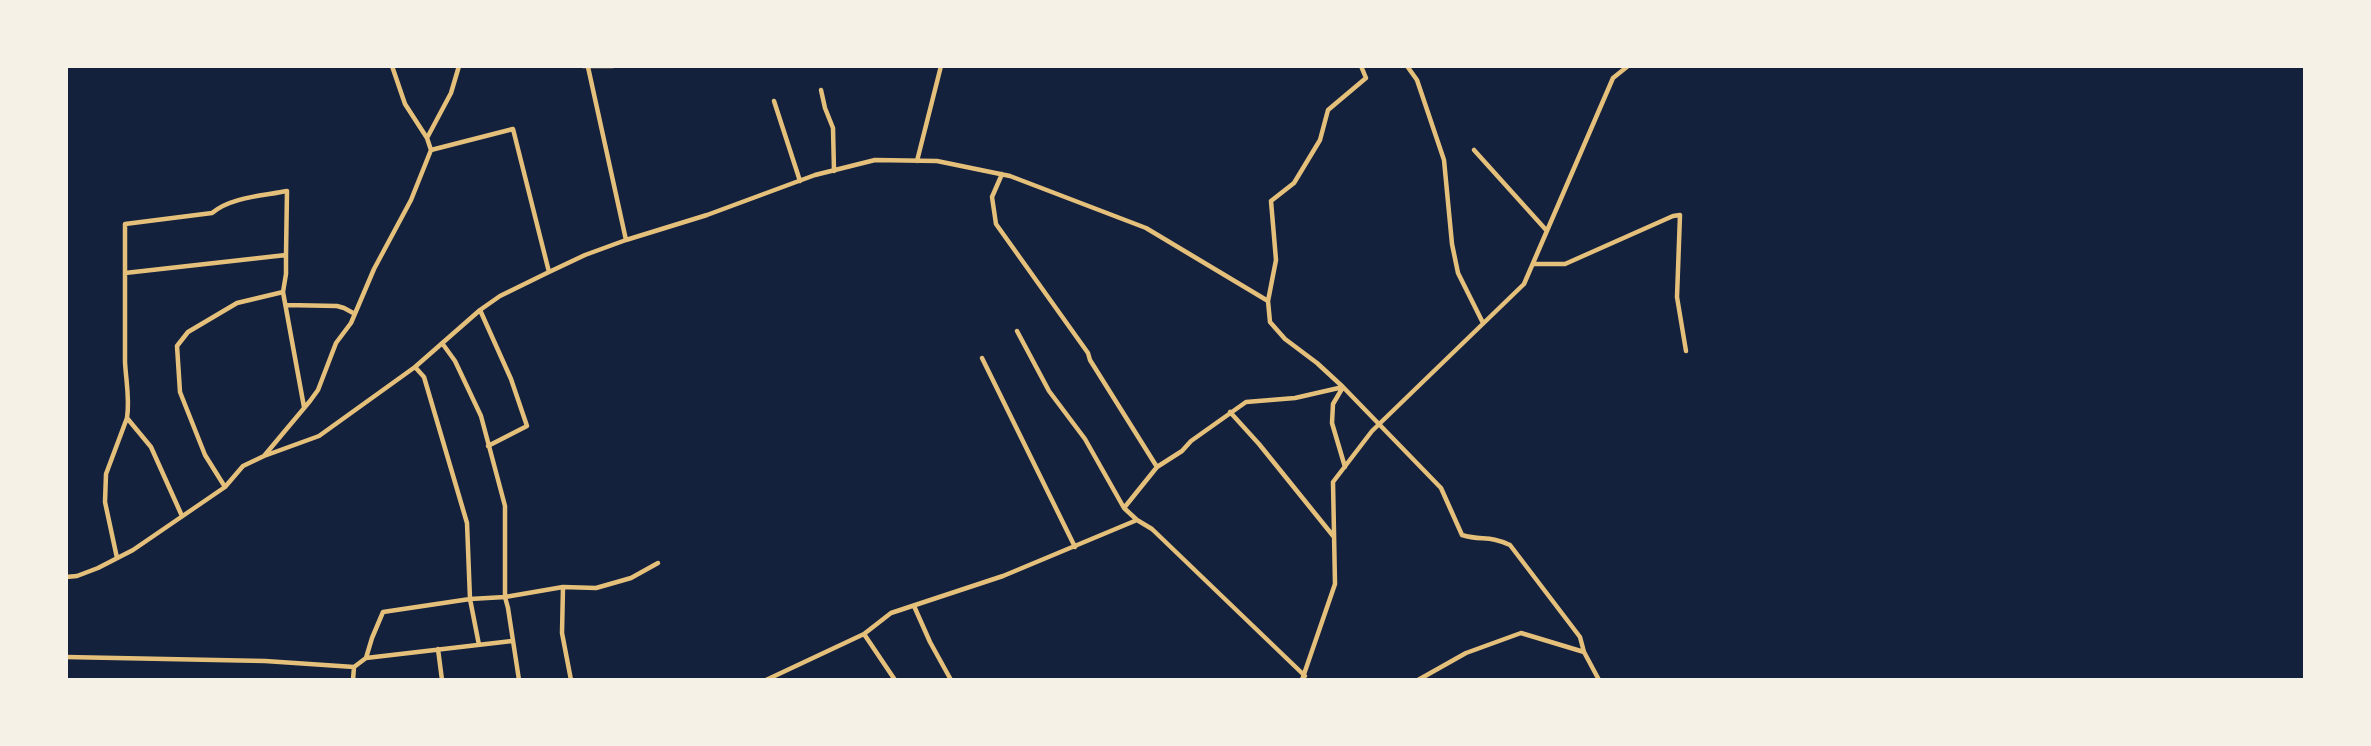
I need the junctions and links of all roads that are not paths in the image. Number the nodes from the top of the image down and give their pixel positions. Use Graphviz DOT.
graph roads {
  1 [pos="392,66"];
  2 [pos="459,66"];
  3 [pos="585,66"];
  4 [pos="613,66"];
  5 [pos="941,66"];
  6 [pos="1361,66"];
  7 [pos="1407,66"];
  8 [pos="1628,66"];
  9 [pos="822,90"];
  10 [pos="774,101"];
  11 [pos="427,138"];
  12 [pos="430,150"];
  13 [pos="1474,150"];
  14 [pos="917,161"];
  15 [pos="834,171"];
  16 [pos="1002,174"];
  17 [pos="800,181"];
  18 [pos="1547,231"];
  19 [pos="626,240"];
  20 [pos="286,255"];
  21 [pos="1533,264"];
  22 [pos="549,272"];
  23 [pos="125,273"];
  24 [pos="283,292"];
  25 [pos="1268,301"];
  26 [pos="286,305"];
  27 [pos="480,310"];
  28 [pos="355,314"];
  29 [pos="1484,323"];
  30 [pos="1017,331"];
  31 [pos="442,343"];
  32 [pos="1686,351"];
  33 [pos="982,358"];
  34 [pos="415,367"];
  35 [pos="1343,387"];
  36 [pos="304,407"];
  37 [pos="1230,412"];
  38 [pos="127,418"];
  39 [pos="1380,424"];
  40 [pos="488,446"];
  41 [pos="264,456"];
  42 [pos="1157,467"];
  43 [pos="1345,467"];
  44 [pos="225,487"];
  45 [pos="1124,508"];
  46 [pos="182,516"];
  47 [pos="1137,520"];
  48 [pos="1334,537"];
  49 [pos="1075,548"];
  50 [pos="117,558"];
  51 [pos="658,563"];
  52 [pos="66,577"];
  53 [pos="563,587"];
  54 [pos="504,597"];
  55 [pos="470,599"];
  56 [pos="914,606"];
  57 [pos="864,634"];
  58 [pos="512,641"];
  59 [pos="479,645"];
  60 [pos="438,649"];
  61 [pos="1584,652"];
  62 [pos="66,657"];
  63 [pos="366,658"];
  64 [pos="354,668"];
  65 [pos="1303,678"];
  66 [pos="353,680"];
  67 [pos="442,680"];
  68 [pos="519,680"];
  69 [pos="571,680"];
  70 [pos="766,680"];
  71 [pos="895,680"];
  72 [pos="951,680"];
  73 [pos="1418,680"];
  74 [pos="1599,680"];
  1 -- 11 [label="street"];
  2 -- 11 [label="street"];
  3 -- 4 [label="street"];
  3 -- 19 [label="street"];
  5 -- 14 [label="street"];
  6 -- 25 [label="street"];
  7 -- 29 [label="street"];
  8 -- 18 [label="street"];
  9 -- 15 [label="street"];
  10 -- 17 [label="street"];
  11 -- 12 [label="street"];
  12 -- 22 [label="street"];
  12 -- 28 [label="street"];
  13 -- 18 [label="street"];
  14 -- 15 [label="street"];
  14 -- 16 [label="street"];
  15 -- 17 [label="street"];
  16 -- 25 [label="street"];
  16 -- 42 [label="street"];
  17 -- 19 [label="street"];
  18 -- 21 [label="street"];
  19 -- 22 [label="street"];
  20 -- 23 [label="street"];
  20 -- 23 [label="street"];
  20 -- 24 [label="street"];
  21 -- 29 [label="street"];
  21 -- 32 [label="street"];
  22 -- 27 [label="street"];
  23 -- 38 [label="street"];
  24 -- 26 [label="street"];
  24 -- 44 [label="street"];
  25 -- 35 [label="street"];
  26 -- 28 [label="street"];
  26 -- 36 [label="street"];
  27 -- 31 [label="street"];
  27 -- 40 [label="street"];
  28 -- 36 [label="street"];
  29 -- 39 [label="street"];
  30 -- 45 [label="street"];
  31 -- 34 [label="street"];
  31 -- 40 [label="street"];
  33 -- 49 [label="street"];
  34 -- 41 [label="street"];
  34 -- 55 [label="street"];
  35 -- 37 [label="street"];
  35 -- 39 [label="street"];
  35 -- 43 [label="street"];
  36 -- 41 [label="street"];
  37 -- 42 [label="street"];
  37 -- 48 [label="street"];
  38 -- 46 [label="street"];
  38 -- 50 [label="street"];
  39 -- 43 [label="street"];
  39 -- 61 [label="street"];
  40 -- 54 [label="street"];
  41 -- 44 [label="street"];
  42 -- 45 [label="street"];
  43 -- 48 [label="street"];
  44 -- 46 [label="street"];
  45 -- 47 [label="street"];
  46 -- 50 [label="street"];
  47 -- 49 [label="street"];
  47 -- 65 [label="street"];
  48 -- 65 [label="street"];
  49 -- 56 [label="street"];
  50 -- 52 [label="street"];
  51 -- 53 [label="street"];
  53 -- 54 [label="street"];
  53 -- 69 [label="street"];
  54 -- 55 [label="street"];
  54 -- 58 [label="street"];
  55 -- 59 [label="street"];
  55 -- 63 [label="street"];
  56 -- 57 [label="street"];
  56 -- 72 [label="street"];
  57 -- 70 [label="street"];
  57 -- 71 [label="street"];
  58 -- 59 [label="street"];
  58 -- 68 [label="street"];
  59 -- 60 [label="street"];
  60 -- 63 [label="street"];
  60 -- 67 [label="street"];
  61 -- 73 [label="street"];
  61 -- 74 [label="street"];
  62 -- 64 [label="street"];
  63 -- 64 [label="street"];
  64 -- 66 [label="street"];
}
